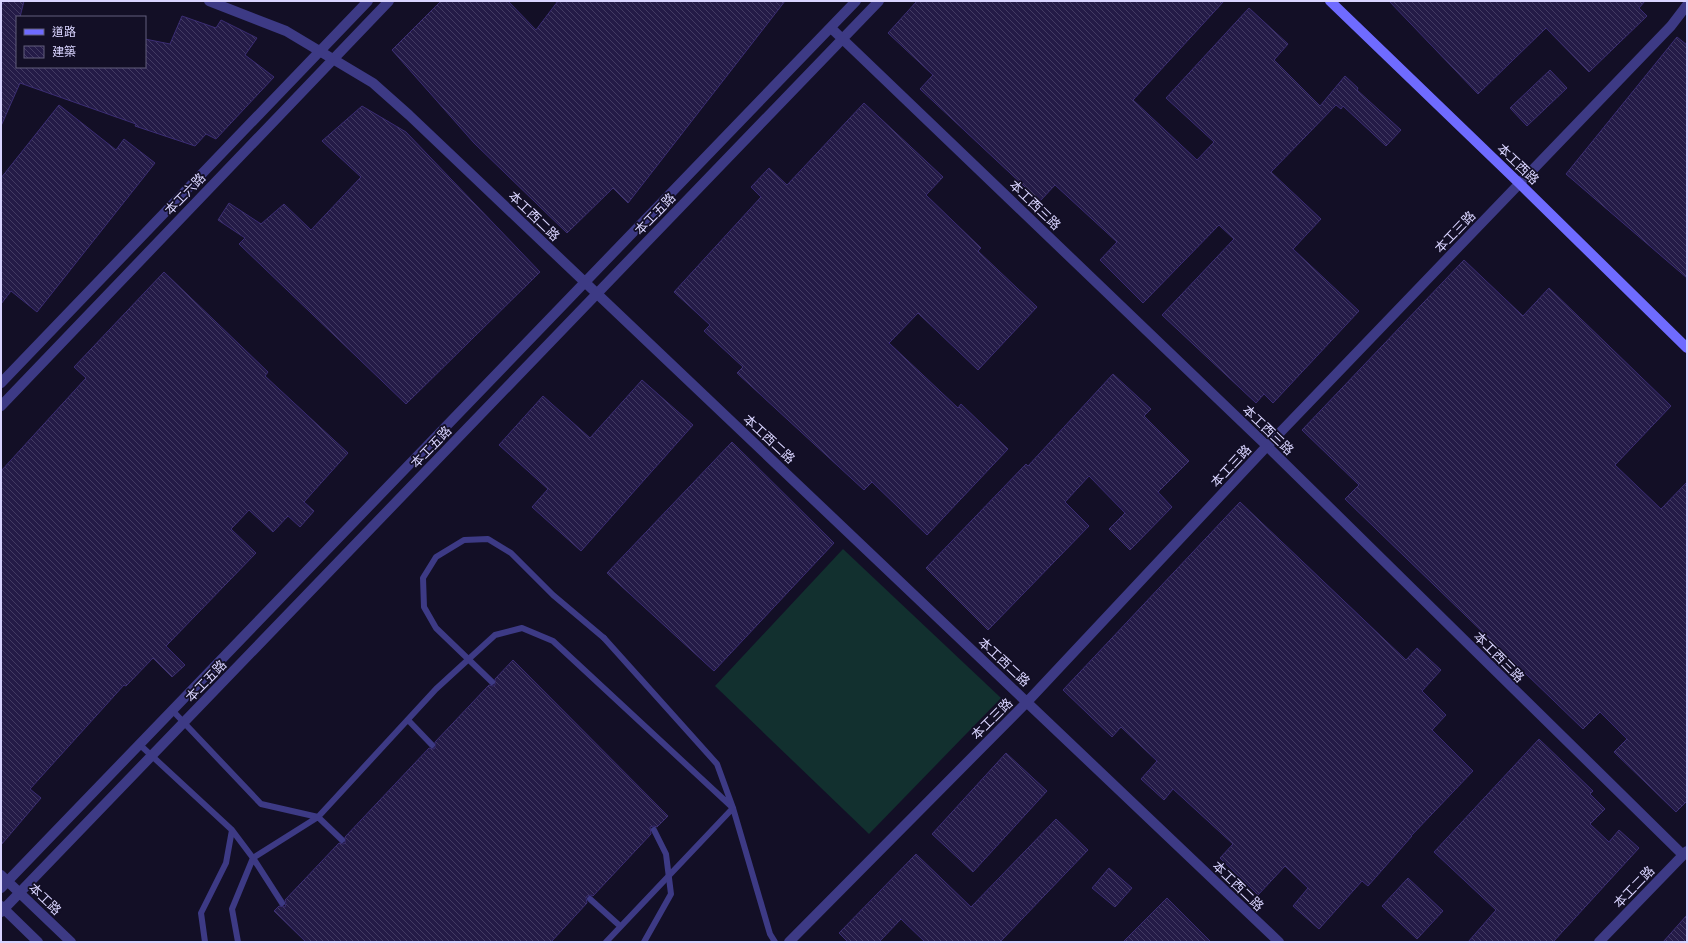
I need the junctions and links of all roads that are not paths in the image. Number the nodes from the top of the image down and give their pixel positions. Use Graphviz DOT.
graph roads {
  1 [pos="209,1"];
  2 [pos="368,1"];
  3 [pos="389,1"];
  4 [pos="856,1"];
  5 [pos="879,1"];
  6 [pos="1330,1"];
  7 [pos="1687,5"];
  8 [pos="831,28"];
  9 [pos="842,39"];
  10 [pos="319,51"];
  11 [pos="332,60"];
  12 [pos="1520,184"];
  13 [pos="584,282"];
  14 [pos="596,294"];
  15 [pos="1687,348"];
  16 [pos="1,382"];
  17 [pos="1,406"];
  18 [pos="1267,446"];
  19 [pos="492,682"];
  20 [pos="1027,702"];
  21 [pos="172,710"];
  22 [pos="408,720"];
  23 [pos="183,722"];
  24 [pos="139,744"];
  25 [pos="432,745"];
  26 [pos="151,756"];
  27 [pos="733,808"];
  28 [pos="318,817"];
  29 [pos="232,830"];
  30 [pos="654,830"];
  31 [pos="342,840"];
  32 [pos="1685,853"];
  33 [pos="253,858"];
  34 [pos="3,881"];
  35 [pos="20,893"];
  36 [pos="590,899"];
  37 [pos="282,903"];
  38 [pos="2,909"];
  39 [pos="620,926"];
  40 [pos="38,942"];
  41 [pos="71,942"];
  42 [pos="205,942"];
  43 [pos="238,942"];
  44 [pos="606,942"];
  45 [pos="644,942"];
  46 [pos="775,942"];
  47 [pos="789,942"];
  48 [pos="1279,942"];
  49 [pos="1599,942"];
  1 -- 10 [label="street, 本工西二路"];
  2 -- 10 [label="street, 本工六路"];
  3 -- 11 [label="street, 本工六路"];
  4 -- 8 [label="street, 本工五路"];
  5 -- 9 [label="street, 本工五路"];
  6 -- 12 [label="street, 本工西路"];
  7 -- 12 [label="street, 本工三路"];
  8 -- 9 [label="street, 本工西三路"];
  8 -- 13 [label="street, 本工五路"];
  9 -- 14 [label="street, 本工五路"];
  9 -- 18 [label="street, 本工西三路"];
  10 -- 11 [label="street, 本工西二路"];
  10 -- 16 [label="street, 本工六路"];
  11 -- 13 [label="street, 本工西二路"];
  11 -- 17 [label="street, 本工六路"];
  12 -- 15 [label="street, 本工西路"];
  12 -- 18 [label="street, 本工三路"];
  13 -- 14 [label="street, 本工西二路"];
  13 -- 21 [label="street, 本工五路"];
  14 -- 20 [label="street, 本工西二路"];
  14 -- 23 [label="street, 本工五路"];
  18 -- 20 [label="street, 本工三路"];
  18 -- 32 [label="street, 本工西三路"];
  19 -- 27 [label="lane, bridge"];
  20 -- 47 [label="street, 本工三路"];
  20 -- 48 [label="street, 本工西二路"];
  21 -- 23 [label="lane"];
  21 -- 24 [label="street, 本工五路"];
  22 -- 25 [label="lane"];
  22 -- 27 [label="lane"];
  22 -- 28 [label="lane"];
  23 -- 26 [label="street, 本工五路"];
  23 -- 28 [label="lane"];
  24 -- 26 [label="lane"];
  24 -- 34 [label="street, 本工五路"];
  26 -- 29 [label="lane"];
  26 -- 35 [label="street, 本工五路"];
  27 -- 39 [label="lane"];
  27 -- 46 [label="lane"];
  28 -- 31 [label="lane"];
  28 -- 33 [label="lane"];
  29 -- 33 [label="lane"];
  29 -- 42 [label="lane"];
  30 -- 45 [label="lane, bridge"];
  32 -- 49 [label="street, 本工二路"];
  33 -- 37 [label="lane"];
  33 -- 43 [label="lane"];
  34 -- 35 [label="street, 本工路"];
  35 -- 38 [label="street, 本工五路"];
  35 -- 41 [label="street, 本工路"];
  36 -- 39 [label="lane"];
  38 -- 40 [label="street"];
  39 -- 44 [label="lane"];
}
